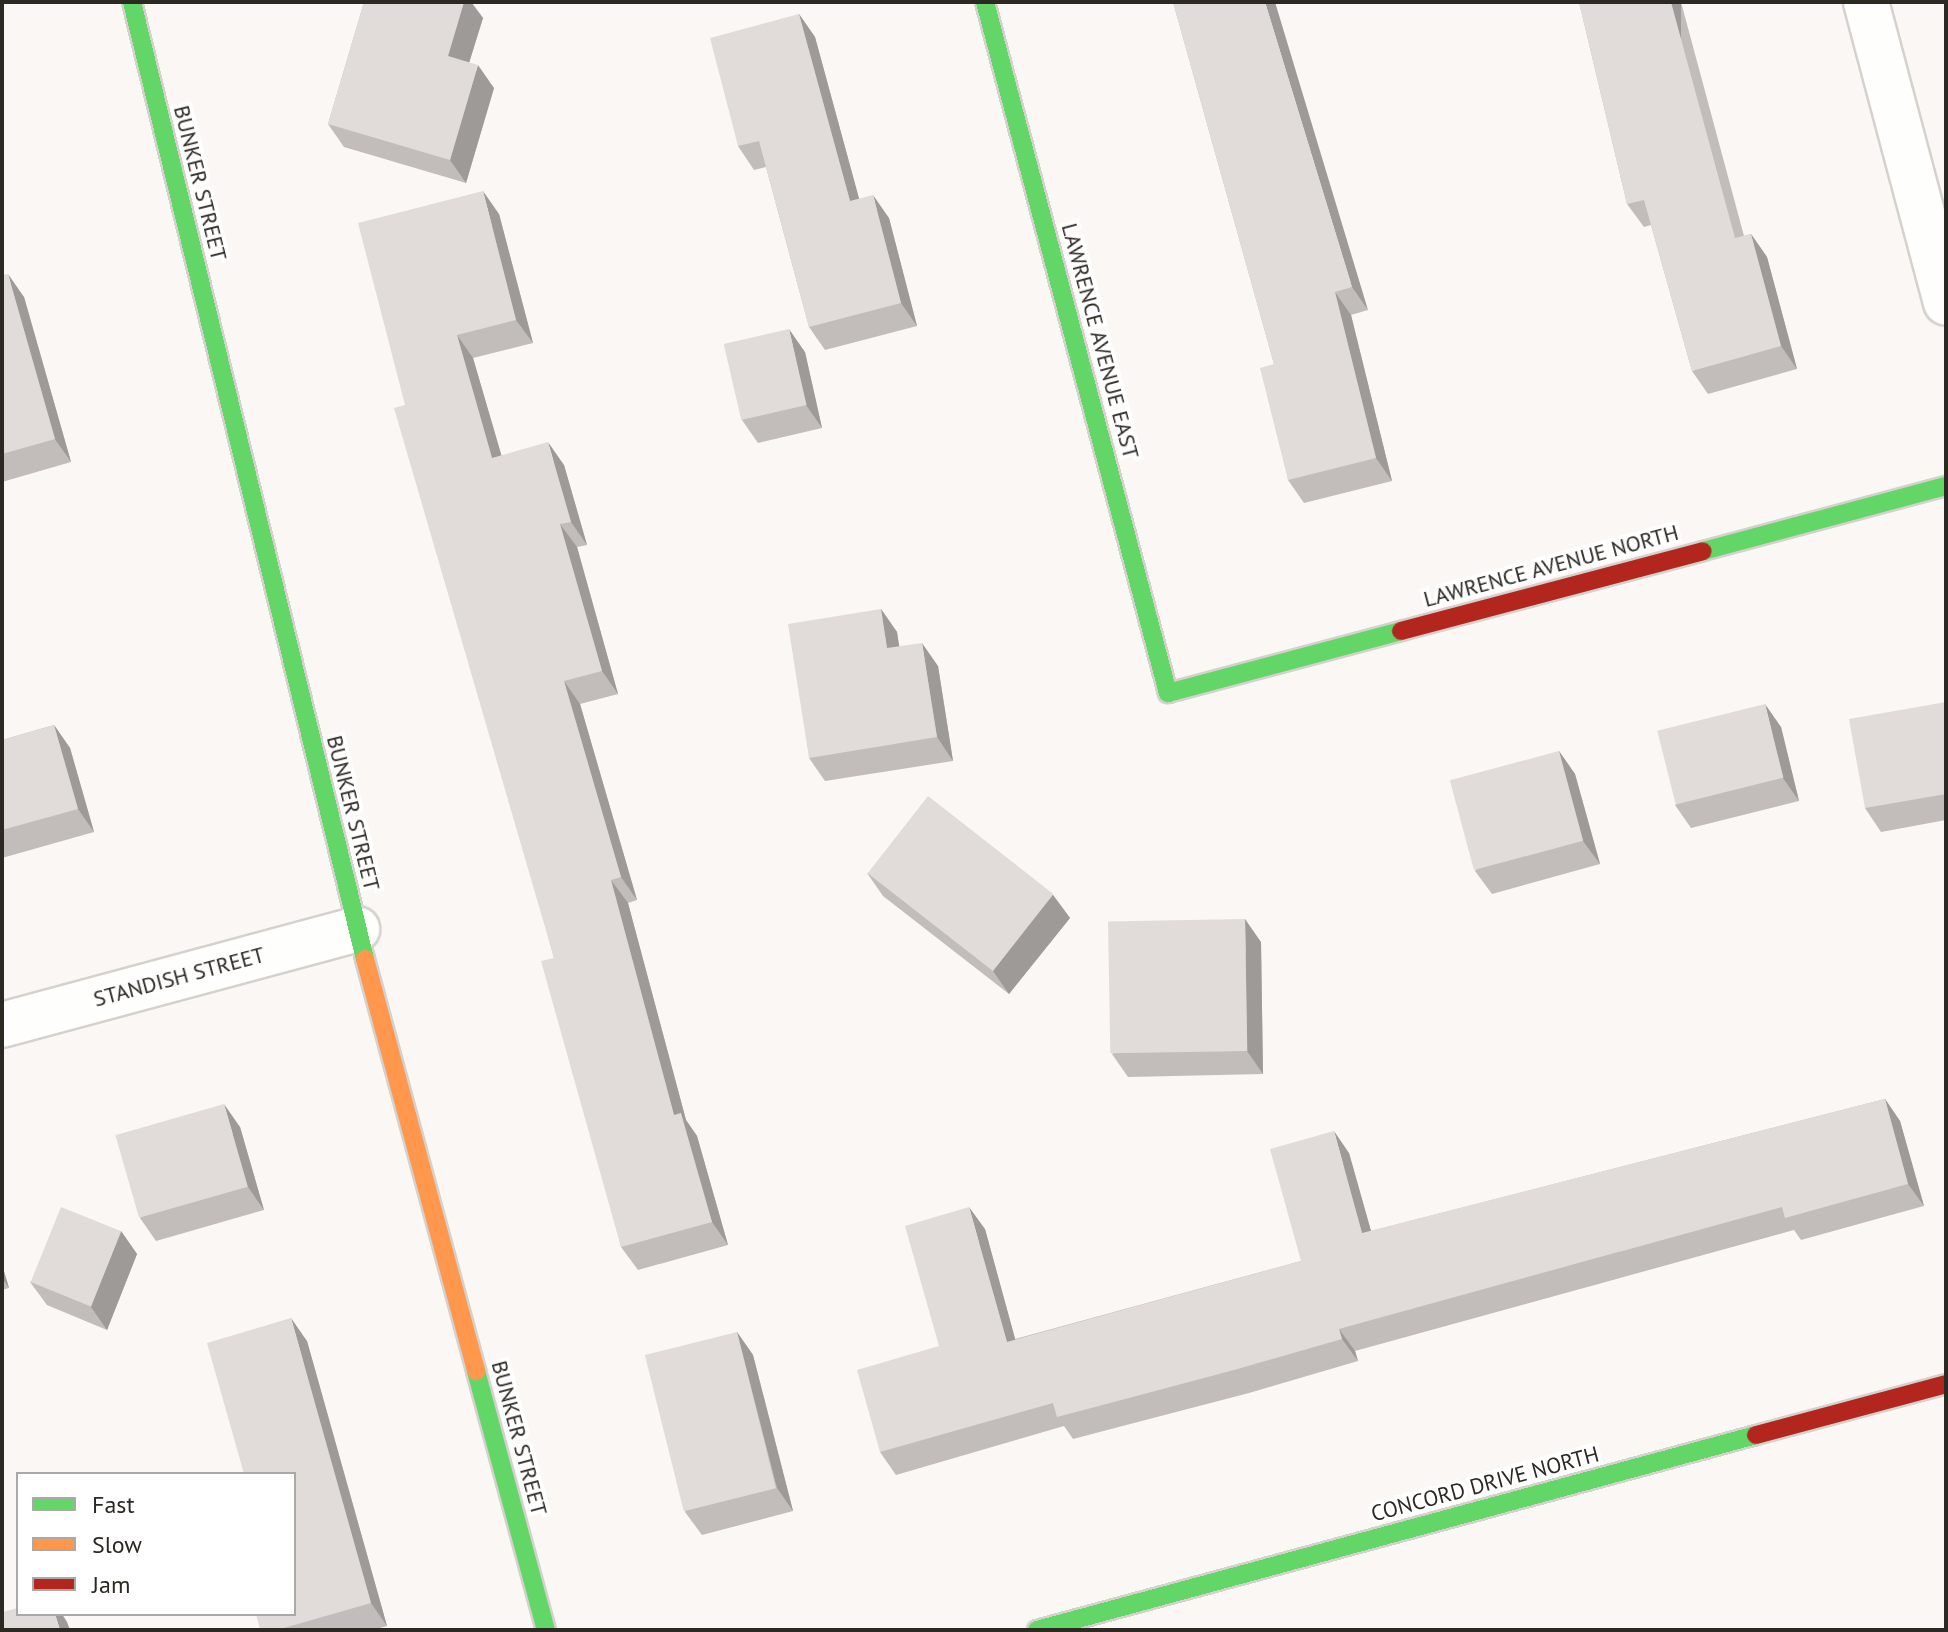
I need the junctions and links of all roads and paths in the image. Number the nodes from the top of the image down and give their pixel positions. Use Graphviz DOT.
graph roads {
  1 [pos="132,2"];
  2 [pos="985,2"];
  3 [pos="1866,2"];
  4 [pos="1946,303"];
  5 [pos="1946,486"];
  6 [pos="1168,693"];
  7 [pos="357,929"];
  8 [pos="2,1025"];
  9 [pos="1946,1384"];
  10 [pos="546,1630"];
  11 [pos="1037,1630"];
  1 -- 7 [label="street, BUNKER STREET"];
  2 -- 6 [label="street, LAWRENCE AVENUE EAST"];
  3 -- 4 [label="street"];
  5 -- 6 [label="street, LAWRENCE AVENUE NORTH"];
  7 -- 8 [label="street, STANDISH STREET"];
  7 -- 10 [label="street, BUNKER STREET"];
  9 -- 11 [label="street, CONCORD DRIVE NORTH"];
}
